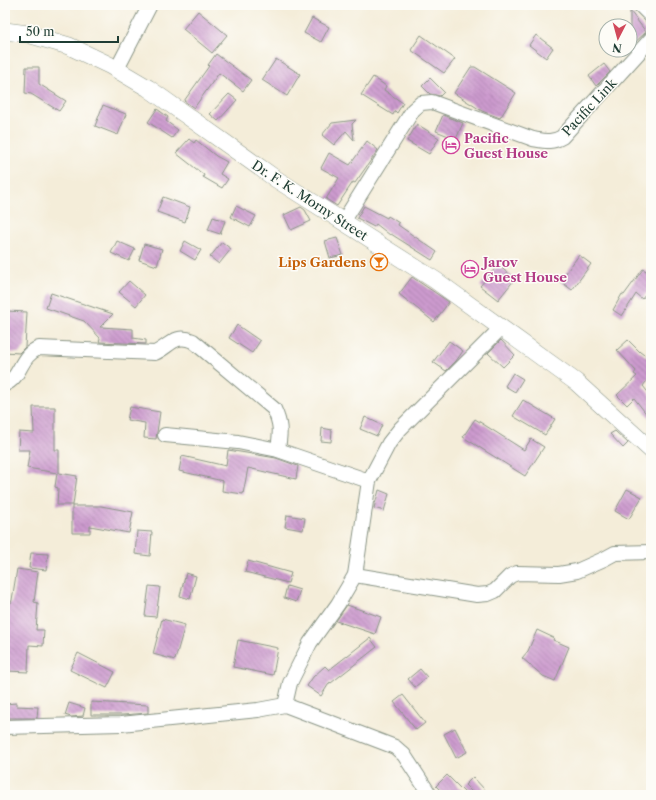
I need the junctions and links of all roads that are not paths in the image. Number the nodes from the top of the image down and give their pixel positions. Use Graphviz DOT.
graph roads {
  1 [pos="150,5"];
  2 [pos="640,5"];
  3 [pos="651,16"];
  4 [pos="5,31"];
  5 [pos="651,39"];
  6 [pos="116,69"];
  7 [pos="343,222"];
  8 [pos="501,328"];
  9 [pos="5,384"];
  10 [pos="165,435"];
  11 [pos="278,450"];
  12 [pos="651,450"];
  13 [pos="369,481"];
  14 [pos="651,552"];
  15 [pos="355,575"];
  16 [pos="285,705"];
  17 [pos="5,727"];
  18 [pos="430,795"];
  1 -- 6 [label="street"];
  2 -- 3 [label="street"];
  4 -- 6 [label="street, Dr. F. K. Morny Street"];
  5 -- 7 [label="street, Pacific Link"];
  6 -- 7 [label="street, Dr. F. K. Morny Street"];
  7 -- 8 [label="street, Dr. F. K. Morny Street"];
  8 -- 12 [label="street, Dr. F. K. Morny Street"];
  8 -- 13 [label="street"];
  9 -- 11 [label="street"];
  10 -- 11 [label="street"];
  11 -- 13 [label="street"];
  13 -- 15 [label="street"];
  14 -- 15 [label="street"];
  15 -- 16 [label="street"];
  16 -- 17 [label="street"];
  16 -- 18 [label="street"];
}
